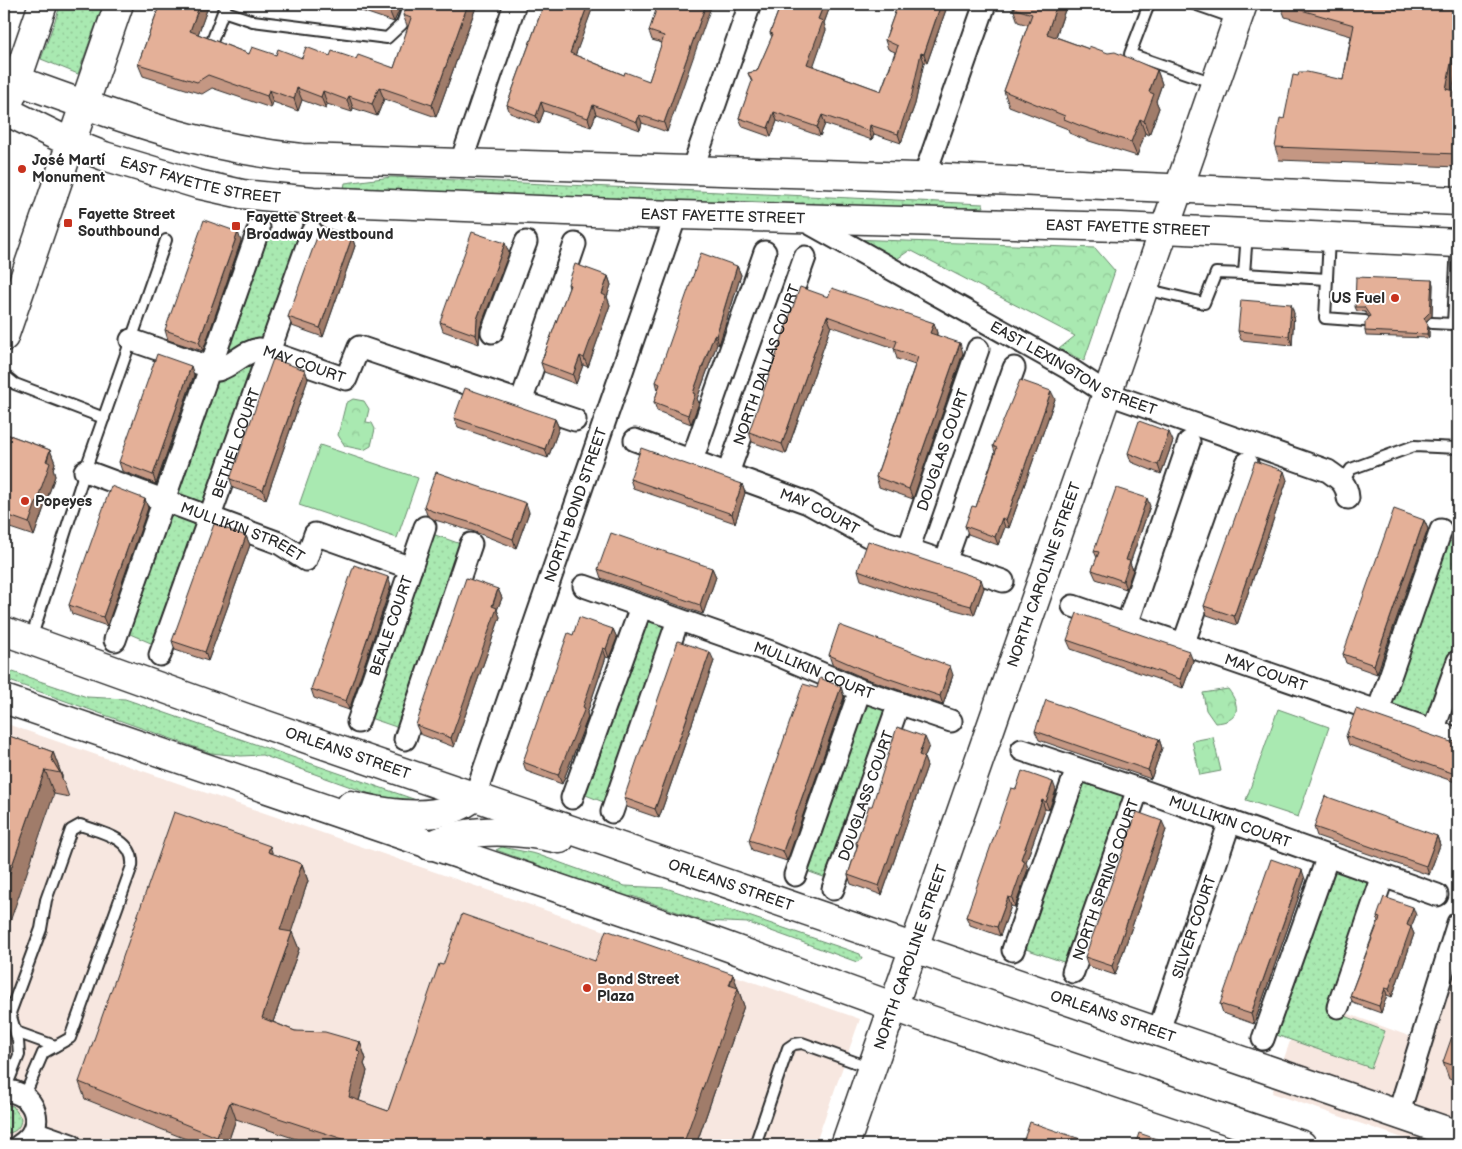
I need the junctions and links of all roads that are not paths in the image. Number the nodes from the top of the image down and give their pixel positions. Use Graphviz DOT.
graph roads {
  1 [pos="43,4"];
  2 [pos="120,4"];
  3 [pos="409,4"];
  4 [pos="515,4"];
  5 [pos="750,4"];
  6 [pos="985,4"];
  7 [pos="1149,4"];
  8 [pos="1194,4"];
  9 [pos="224,7"];
  10 [pos="1240,12"];
  11 [pos="213,39"];
  12 [pos="10,80"];
  13 [pos="1215,83"];
  14 [pos="84,105"];
  15 [pos="4,113"];
  16 [pos="71,143"];
  17 [pos="461,162"];
  18 [pos="692,170"];
  19 [pos="924,177"];
  20 [pos="1179,189"];
  21 [pos="1458,202"];
  22 [pos="676,215"];
  23 [pos="801,218"];
  24 [pos="260,228"];
  25 [pos="1165,229"];
  26 [pos="312,232"];
  27 [pos="1248,233"];
  28 [pos="1329,237"];
  29 [pos="166,240"];
  30 [pos="526,242"];
  31 [pos="1458,243"];
  32 [pos="575,244"];
  33 [pos="765,252"];
  34 [pos="805,257"];
  35 [pos="1244,274"];
  36 [pos="1327,279"];
  37 [pos="1144,288"];
  38 [pos="1365,320"];
  39 [pos="1432,323"];
  40 [pos="492,332"];
  41 [pos="4,337"];
  42 [pos="131,340"];
  43 [pos="978,349"];
  44 [pos="268,351"];
  45 [pos="210,367"];
  46 [pos="1014,368"];
  47 [pos="4,375"];
  48 [pos="1106,393"];
  49 [pos="521,402"];
  50 [pos="104,418"];
  51 [pos="575,420"];
  52 [pos="635,440"];
  53 [pos="1190,442"];
  54 [pos="1458,448"];
  55 [pos="692,460"];
  56 [pos="1247,463"];
  57 [pos="86,471"];
  58 [pos="728,473"];
  59 [pos="1345,490"];
  60 [pos="164,500"];
  61 [pos="209,516"];
  62 [pos="425,527"];
  63 [pos="1441,530"];
  64 [pos="470,544"];
  65 [pos="908,550"];
  66 [pos="945,562"];
  67 [pos="412,568"];
  68 [pos="1003,581"];
  69 [pos="584,586"];
  70 [pos="1074,606"];
  71 [pos="641,607"];
  72 [pos="678,620"];
  73 [pos="1127,625"];
  74 [pos="4,631"];
  75 [pos="30,640"];
  76 [pos="115,640"];
  77 [pos="1183,645"];
  78 [pos="160,655"];
  79 [pos="1458,661"];
  80 [pos="860,690"];
  81 [pos="4,699"];
  82 [pos="898,703"];
  83 [pos="1378,711"];
  84 [pos="358,722"];
  85 [pos="951,722"];
  86 [pos="1433,731"];
  87 [pos="406,739"];
  88 [pos="1458,739"];
  89 [pos="1022,750"];
  90 [pos="1077,769"];
  91 [pos="225,776"];
  92 [pos="1138,789"];
  93 [pos="475,796"];
  94 [pos="572,798"];
  95 [pos="612,812"];
  96 [pos="1230,822"];
  97 [pos="430,846"];
  98 [pos="1328,856"];
  99 [pos="662,860"];
  100 [pos="795,875"];
  101 [pos="1383,876"];
  102 [pos="833,889"];
  103 [pos="1437,895"];
  104 [pos="1458,923"];
  105 [pos="913,948"];
  106 [pos="1013,950"];
  107 [pos="1074,972"];
  108 [pos="893,1006"];
  109 [pos="1338,1007"];
  110 [pos="16,1032"];
  111 [pos="1158,1033"];
  112 [pos="1263,1039"];
  113 [pos="55,1046"];
  114 [pos="872,1068"];
  115 [pos="11,1092"];
  116 [pos="1398,1115"];
  117 [pos="1458,1135"];
  118 [pos="27,1139"];
  119 [pos="71,1145"];
  120 [pos="755,1145"];
  121 [pos="845,1145"];
  122 [pos="1302,1145"];
  1 -- 12 [label="main road"];
  2 -- 14 [label="main road"];
  3 -- 9 [label="lane"];
  4 -- 17 [label="street"];
  5 -- 18 [label="street"];
  6 -- 19 [label="street"];
  7 -- 13 [label="lane"];
  8 -- 10 [label="lane"];
  9 -- 11 [label="lane"];
  10 -- 13 [label="main road, NORTH CAROLINE STREET"];
  12 -- 14 [label="main road"];
  12 -- 15 [label="main road"];
  13 -- 20 [label="main road, NORTH CAROLINE STREET"];
  14 -- 16 [label="main road"];
  14 -- 17 [label="main road"];
  15 -- 16 [label="main road, EAST FAYETTE STREET"];
  16 -- 22 [label="main road, EAST FAYETTE STREET"];
  16 -- 41 [label="main road"];
  17 -- 18 [label="main road"];
  18 -- 19 [label="main road"];
  19 -- 20 [label="main road"];
  20 -- 21 [label="main road"];
  20 -- 25 [label="main road, NORTH CAROLINE STREET"];
  22 -- 23 [label="main road, EAST FAYETTE STREET"];
  22 -- 93 [label="street, NORTH BOND STREET"];
  23 -- 25 [label="main road, EAST FAYETTE STREET"];
  23 -- 48 [label="street, EAST LEXINGTON STREET"];
  24 -- 45 [label="street"];
  25 -- 27 [label="main road, EAST FAYETTE STREET"];
  25 -- 37 [label="main road, NORTH CAROLINE STREET"];
  26 -- 44 [label="street, BETHEL COURT"];
  27 -- 28 [label="main road, EAST FAYETTE STREET"];
  27 -- 35 [label="lane"];
  28 -- 31 [label="main road, EAST FAYETTE STREET"];
  28 -- 36 [label="lane"];
  29 -- 42 [label="lane"];
  30 -- 40 [label="street"];
  31 -- 39 [label="lane"];
  32 -- 49 [label="street"];
  33 -- 55 [label="street"];
  34 -- 58 [label="street, NORTH DALLAS COURT"];
  35 -- 36 [label="lane"];
  35 -- 37 [label="lane"];
  36 -- 38 [label="lane"];
  37 -- 48 [label="main road, NORTH CAROLINE STREET"];
  42 -- 45 [label="street, MAY COURT"];
  42 -- 50 [label="lane"];
  43 -- 65 [label="street, DOUGLAS COURT"];
  44 -- 45 [label="street, MAY COURT"];
  44 -- 49 [label="street, MAY COURT"];
  44 -- 61 [label="street, BETHEL COURT"];
  45 -- 60 [label="street"];
  46 -- 66 [label="street"];
  47 -- 50 [label="lane"];
  48 -- 59 [label="street, EAST LEXINGTON STREET"];
  48 -- 105 [label="main road, NORTH CAROLINE STREET"];
  49 -- 51 [label="street, MAY COURT"];
  50 -- 57 [label="lane"];
  52 -- 55 [label="street, MAY COURT"];
  53 -- 73 [label="street"];
  54 -- 59 [label="lane"];
  55 -- 58 [label="street, MAY COURT"];
  56 -- 77 [label="street"];
  57 -- 60 [label="street, MULLIKIN STREET"];
  57 -- 75 [label="lane"];
  58 -- 65 [label="street, MAY COURT"];
  60 -- 61 [label="street, MULLIKIN STREET"];
  60 -- 76 [label="street"];
  61 -- 67 [label="street, MULLIKIN STREET"];
  61 -- 78 [label="street, BETHEL COURT"];
  62 -- 67 [label="street, BEALE COURT"];
  63 -- 83 [label="street"];
  64 -- 87 [label="street"];
  65 -- 66 [label="street, MAY COURT"];
  66 -- 68 [label="street, MAY COURT"];
  67 -- 84 [label="street, BEALE COURT"];
  69 -- 71 [label="street"];
  70 -- 73 [label="street, MAY COURT"];
  71 -- 72 [label="street"];
  71 -- 94 [label="street"];
  72 -- 80 [label="street, MULLIKIN COURT"];
  72 -- 95 [label="street"];
  73 -- 77 [label="street, MAY COURT"];
  74 -- 75 [label="main road, ORLEANS STREET"];
  75 -- 93 [label="main road, ORLEANS STREET"];
  77 -- 83 [label="street, MAY COURT"];
  79 -- 86 [label="street"];
  80 -- 82 [label="street, MULLIKIN COURT"];
  80 -- 100 [label="street"];
  81 -- 91 [label="main road"];
  82 -- 85 [label="street, MULLIKIN COURT"];
  82 -- 102 [label="street, DOUGLASS COURT"];
  83 -- 86 [label="street, MAY COURT"];
  86 -- 88 [label="street, MAY COURT"];
  89 -- 90 [label="street, MULLIKIN COURT"];
  90 -- 92 [label="street, MULLIKIN COURT"];
  90 -- 106 [label="street"];
  91 -- 93 [label="main road"];
  91 -- 97 [label="main road"];
  92 -- 96 [label="street, MULLIKIN COURT"];
  92 -- 107 [label="street, NORTH SPRING COURT"];
  93 -- 99 [label="main road, ORLEANS STREET"];
  96 -- 98 [label="street, MULLIKIN COURT"];
  96 -- 111 [label="street, SILVER COURT"];
  97 -- 99 [label="main road"];
  97 -- 108 [label="main road"];
  98 -- 101 [label="street, MULLIKIN COURT"];
  98 -- 112 [label="street"];
  99 -- 105 [label="main road, ORLEANS STREET"];
  101 -- 103 [label="street, MULLIKIN COURT"];
  101 -- 109 [label="street"];
  104 -- 116 [label="street"];
  105 -- 108 [label="main road, NORTH CAROLINE STREET"];
  105 -- 111 [label="main road, ORLEANS STREET"];
  108 -- 114 [label="main road, NORTH CAROLINE STREET"];
  108 -- 122 [label="main road"];
  110 -- 113 [label="lane"];
  110 -- 113 [label="lane"];
  110 -- 115 [label="lane"];
  111 -- 116 [label="main road, ORLEANS STREET"];
  113 -- 115 [label="lane"];
  114 -- 120 [label="lane"];
  114 -- 121 [label="main road, NORTH CAROLINE STREET"];
  115 -- 118 [label="street"];
  116 -- 117 [label="main road, ORLEANS STREET"];
  118 -- 119 [label="street"];
}
